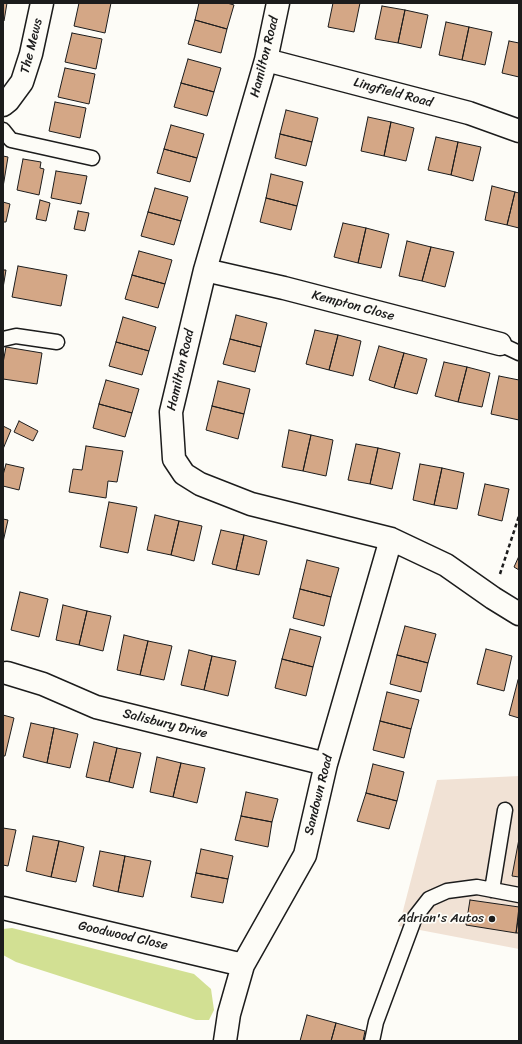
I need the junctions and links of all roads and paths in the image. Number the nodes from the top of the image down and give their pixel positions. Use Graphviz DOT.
graph roads {
  1 [pos="42,3"];
  2 [pos="278,3"];
  3 [pos="266,60"];
  4 [pos="3,105"];
  5 [pos="3,130"];
  6 [pos="519,131"];
  7 [pos="92,158"];
  8 [pos="205,270"];
  9 [pos="3,339"];
  10 [pos="57,342"];
  11 [pos="510,349"];
  12 [pos="519,516"];
  13 [pos="391,539"];
  14 [pos="493,598"];
  15 [pos="519,614"];
  16 [pos="7,673"];
  17 [pos="326,764"];
  18 [pos="506,810"];
  19 [pos="492,890"];
  20 [pos="519,895"];
  21 [pos="3,908"];
  22 [pos="243,965"];
  23 [pos="225,1041"];
  24 [pos="372,1041"];
  1 -- 4 [label="street, The Mews"];
  2 -- 3 [label="street, Hamilton Road"];
  3 -- 6 [label="street, Lingfield Road"];
  3 -- 8 [label="street, Hamilton Road"];
  5 -- 7 [label="lane"];
  8 -- 11 [label="street, Kempton Close"];
  8 -- 13 [label="street, Hamilton Road"];
  9 -- 10 [label="lane"];
  12 -- 14 [label="path"];
  13 -- 14 [label="street, Hamilton Road"];
  13 -- 17 [label="street, Sandown Road"];
  14 -- 15 [label="street, Hamilton Road"];
  16 -- 17 [label="street, Salisbury Drive"];
  17 -- 22 [label="street, Sandown Road"];
  18 -- 19 [label="lane"];
  19 -- 20 [label="lane"];
  19 -- 24 [label="lane"];
  21 -- 22 [label="street, Goodwood Close"];
  22 -- 23 [label="street, Sandown Road"];
}
